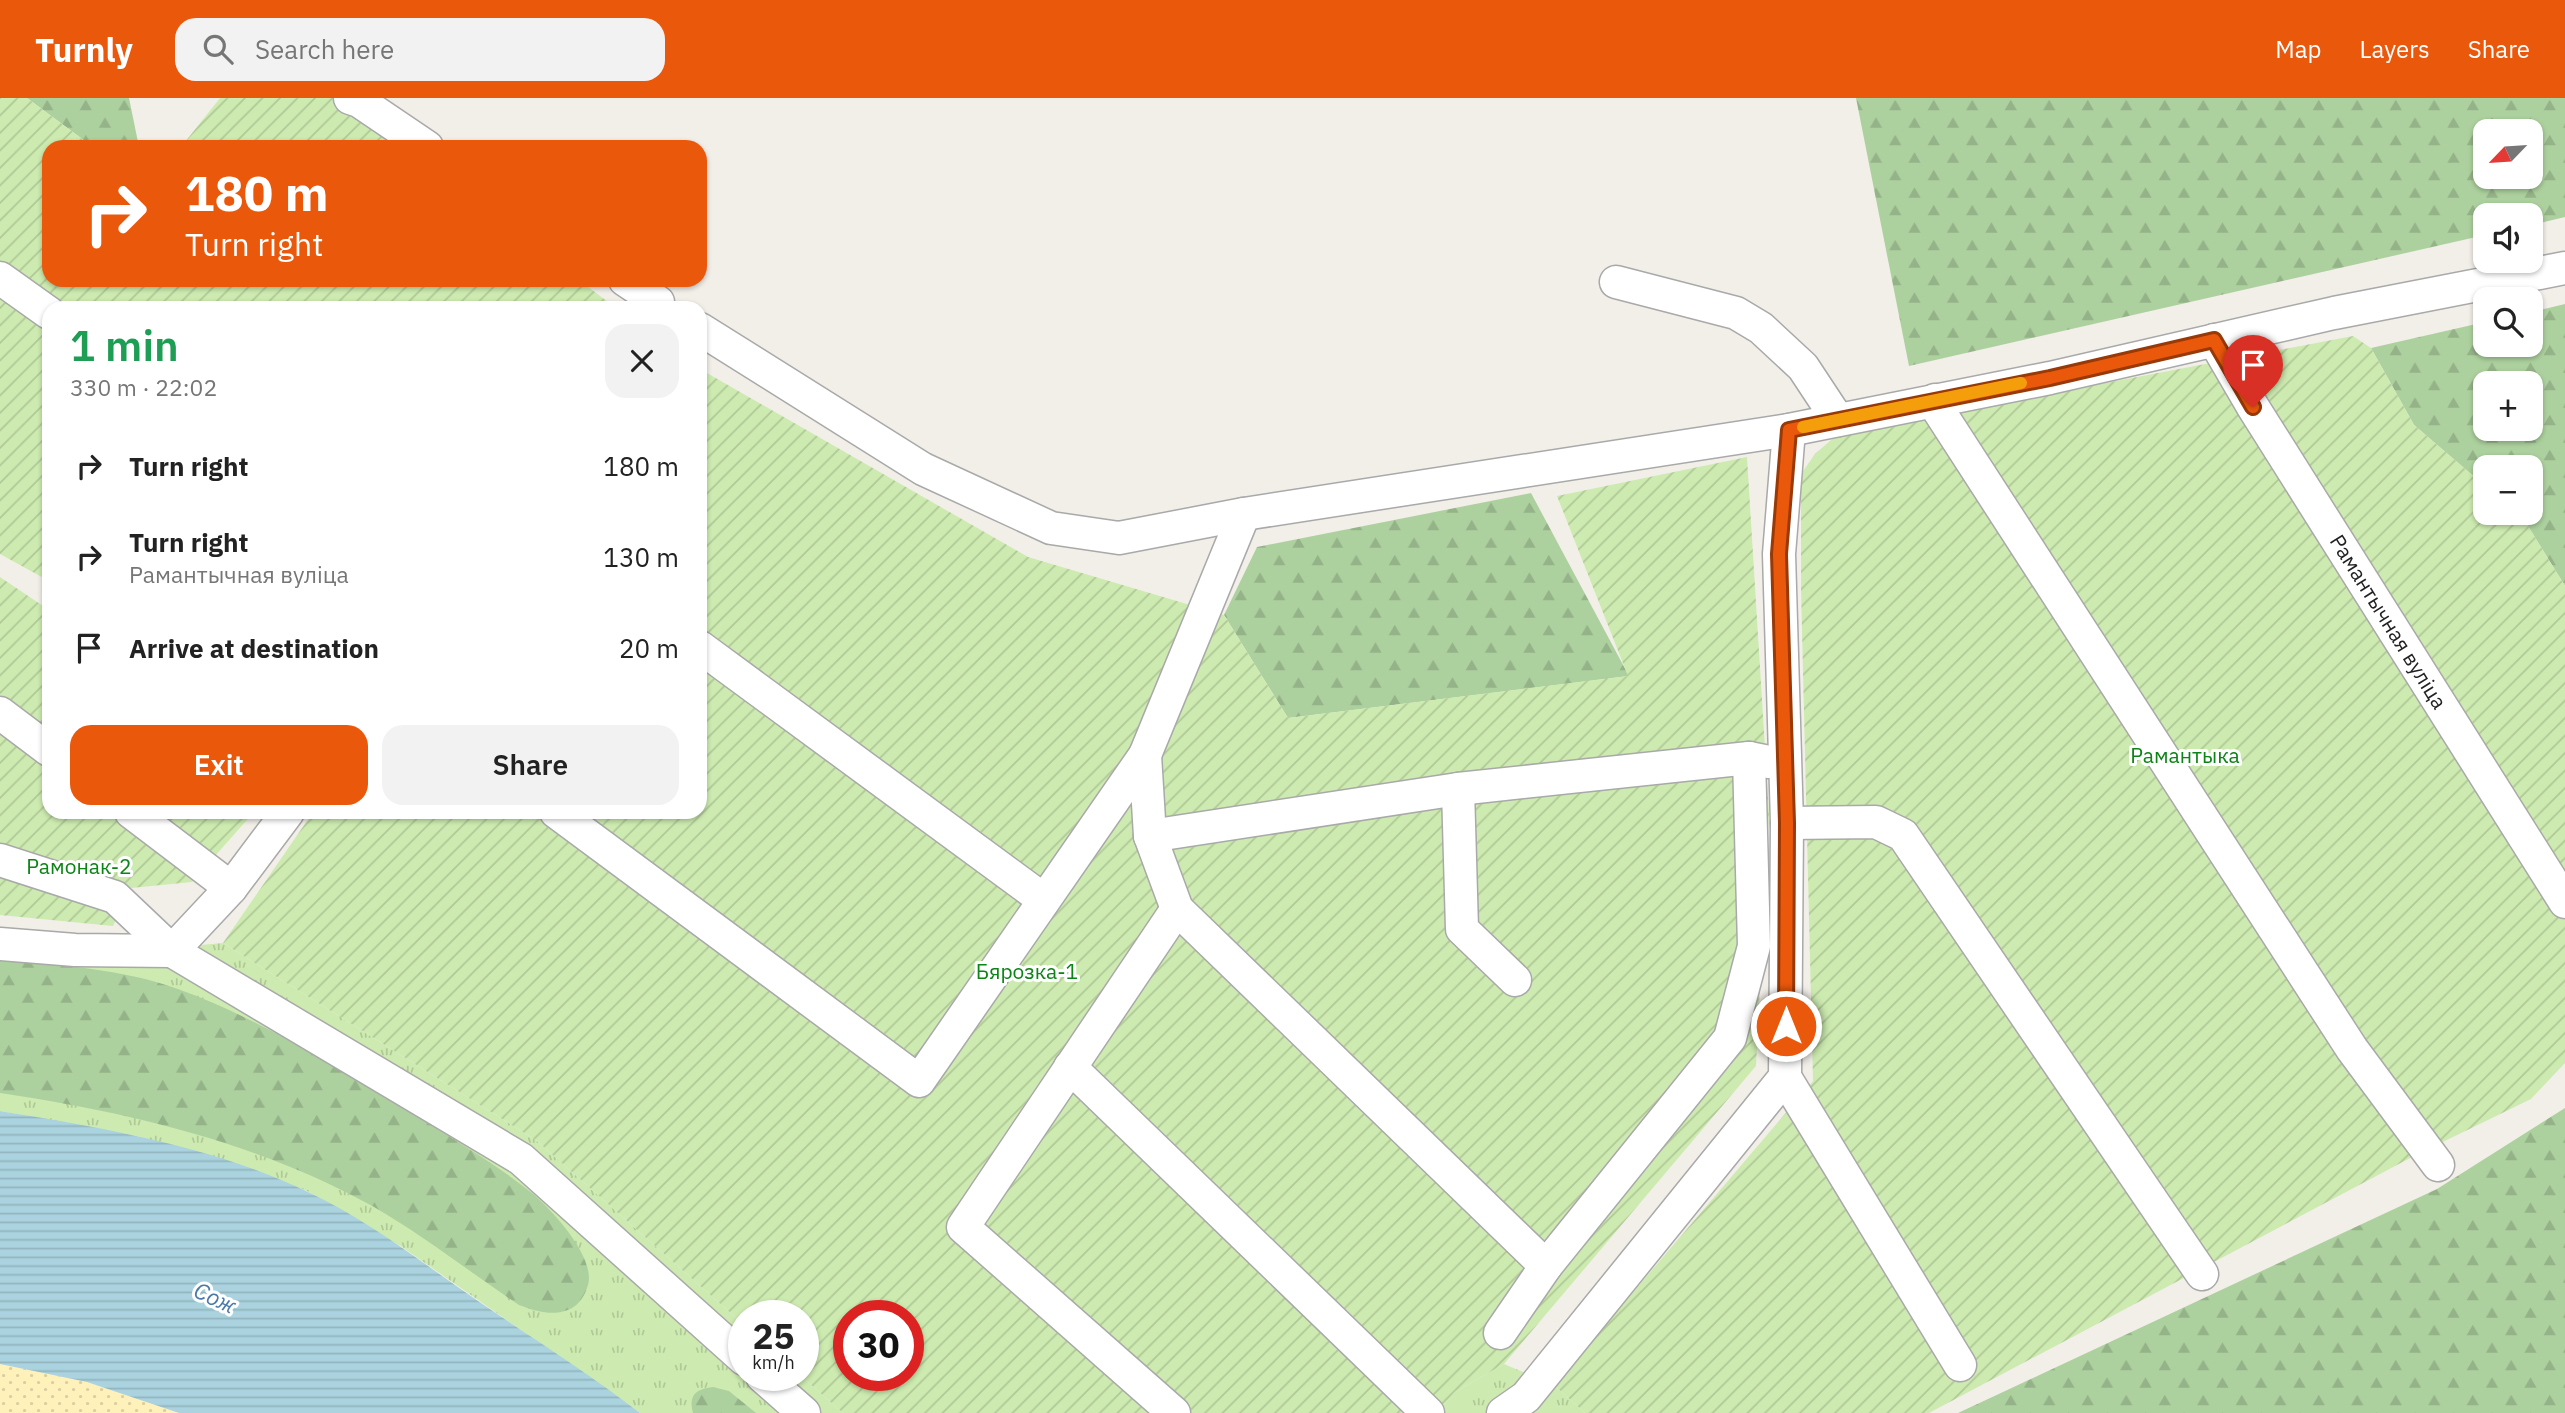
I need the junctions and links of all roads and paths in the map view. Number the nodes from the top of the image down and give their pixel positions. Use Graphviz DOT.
graph roads {
  1 [pos="350,98"];
  2 [pos="417,140"];
  3 [pos="2565,268"];
  4 [pos="0,278"];
  5 [pos="1616,282"];
  6 [pos="634,287"];
  7 [pos="652,301"];
  8 [pos="42,308"];
  9 [pos="707,333"];
  10 [pos="2214,340"];
  11 [pos="1935,400"];
  12 [pos="1838,420"];
  13 [pos="1789,430"];
  14 [pos="1244,514"];
  15 [pos="707,652"];
  16 [pos="0,713"];
  17 [pos="42,745"];
  18 [pos="1145,755"];
  19 [pos="1749,758"];
  20 [pos="1784,764"];
  21 [pos="1458,789"];
  22 [pos="140,819"];
  23 [pos="283,819"];
  24 [pos="565,819"];
  25 [pos="1787,823"];
  26 [pos="1150,836"];
  27 [pos="0,860"];
  28 [pos="232,888"];
  29 [pos="1044,900"];
  30 [pos="2565,902"];
  31 [pos="1177,909"];
  32 [pos="0,944"];
  33 [pos="172,951"];
  34 [pos="1515,980"];
  35 [pos="1070,1067"];
  36 [pos="1785,1077"];
  37 [pos="2438,1165"];
  38 [pos="1546,1266"];
  39 [pos="2202,1274"];
  40 [pos="1500,1333"];
  41 [pos="728,1345"];
  42 [pos="1960,1365"];
  43 [pos="779,1391"];
  44 [pos="1521,1408"];
  45 [pos="804,1413"];
  46 [pos="1174,1413"];
  47 [pos="1428,1413"];
  1 -- 2 [label="street"];
  3 -- 10 [label="street"];
  4 -- 8 [label="street"];
  5 -- 12 [label="street"];
  6 -- 7 [label="street"];
  9 -- 14 [label="street"];
  10 -- 11 [label="street"];
  10 -- 30 [label="street, Рамантычная вуліца"];
  11 -- 12 [label="street"];
  11 -- 37 [label="street"];
  12 -- 13 [label="street"];
  13 -- 14 [label="street"];
  13 -- 20 [label="street"];
  14 -- 18 [label="street"];
  15 -- 29 [label="street"];
  16 -- 17 [label="street"];
  18 -- 26 [label="street"];
  18 -- 29 [label="street"];
  19 -- 20 [label="street"];
  19 -- 21 [label="street"];
  19 -- 38 [label="street"];
  20 -- 25 [label="street"];
  21 -- 26 [label="street"];
  21 -- 34 [label="street"];
  22 -- 28 [label="street"];
  23 -- 28 [label="street"];
  24 -- 29 [label="street"];
  25 -- 36 [label="street"];
  25 -- 39 [label="street"];
  26 -- 31 [label="street"];
  27 -- 33 [label="street"];
  28 -- 33 [label="street"];
  31 -- 35 [label="street"];
  31 -- 38 [label="street"];
  32 -- 33 [label="street"];
  33 -- 41 [label="street"];
  35 -- 46 [label="street"];
  35 -- 47 [label="street"];
  36 -- 42 [label="street"];
  36 -- 44 [label="street"];
  38 -- 40 [label="street"];
  43 -- 45 [label="street"];
}
